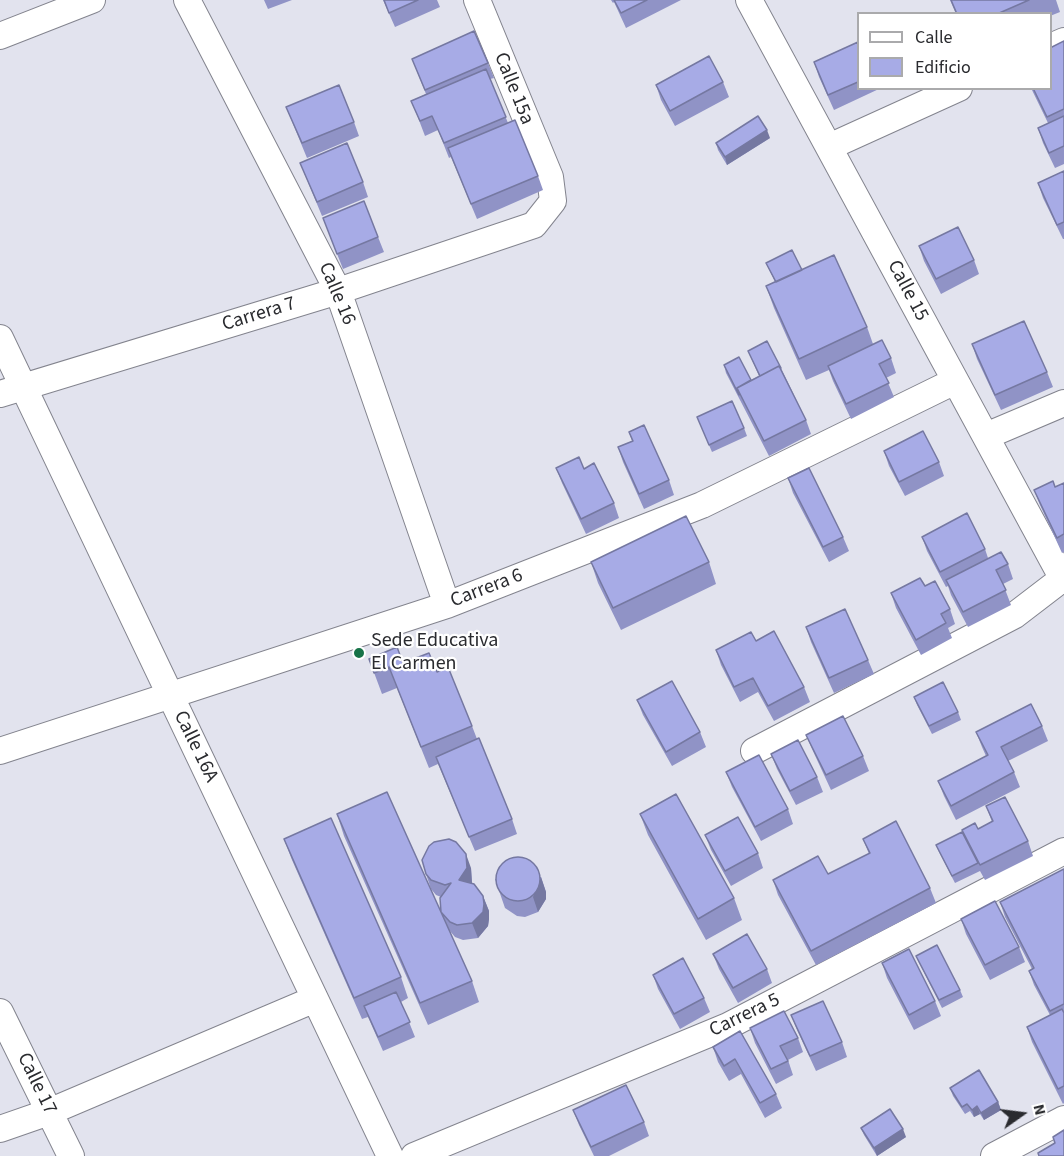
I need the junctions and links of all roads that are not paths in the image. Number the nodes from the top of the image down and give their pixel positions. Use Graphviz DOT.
graph roads {
  1 [pos="92,0"];
  2 [pos="187,0"];
  3 [pos="477,0"];
  4 [pos="749,0"];
  5 [pos="0,36"];
  6 [pos="955,90"];
  7 [pos="829,147"];
  8 [pos="550,177"];
  9 [pos="338,291"];
  10 [pos="0,338"];
  11 [pos="955,381"];
  12 [pos="11,390"];
  13 [pos="1064,404"];
  14 [pos="986,436"];
  15 [pos="1063,580"];
  16 [pos="447,605"];
  17 [pos="170,694"];
  18 [pos="0,751"];
  19 [pos="754,751"];
  20 [pos="1064,851"];
  21 [pos="315,999"];
  22 [pos="0,1012"];
  23 [pos="49,1112"];
  24 [pos="1064,1119"];
  25 [pos="0,1129"];
  26 [pos="71,1156"];
  27 [pos="390,1156"];
  28 [pos="414,1156"];
  29 [pos="994,1156"];
  1 -- 5 [label="street"];
  2 -- 9 [label="street, Calle 16"];
  3 -- 8 [label="street, Calle 15a"];
  4 -- 7 [label="street, Calle 15"];
  6 -- 7 [label="street"];
  7 -- 11 [label="street, Calle 15"];
  8 -- 9 [label="street, Carrera 7"];
  9 -- 12 [label="street, Carrera 7"];
  9 -- 16 [label="street, Calle 16"];
  10 -- 12 [label="street, Calle 16A"];
  11 -- 14 [label="street, Calle 15"];
  11 -- 16 [label="street, Carrera 6"];
  12 -- 17 [label="street, Calle 16A"];
  13 -- 14 [label="street"];
  14 -- 15 [label="street, Calle 15"];
  15 -- 19 [label="street"];
  16 -- 17 [label="street, Carrera 6"];
  17 -- 18 [label="street, Carrera 6"];
  17 -- 21 [label="street, Calle 16A"];
  20 -- 28 [label="street, Carrera 5"];
  21 -- 23 [label="street"];
  21 -- 27 [label="street, Calle 16A"];
  22 -- 23 [label="street, Calle 17"];
  23 -- 25 [label="street"];
  23 -- 26 [label="street, Calle 17"];
  24 -- 29 [label="street"];
}
